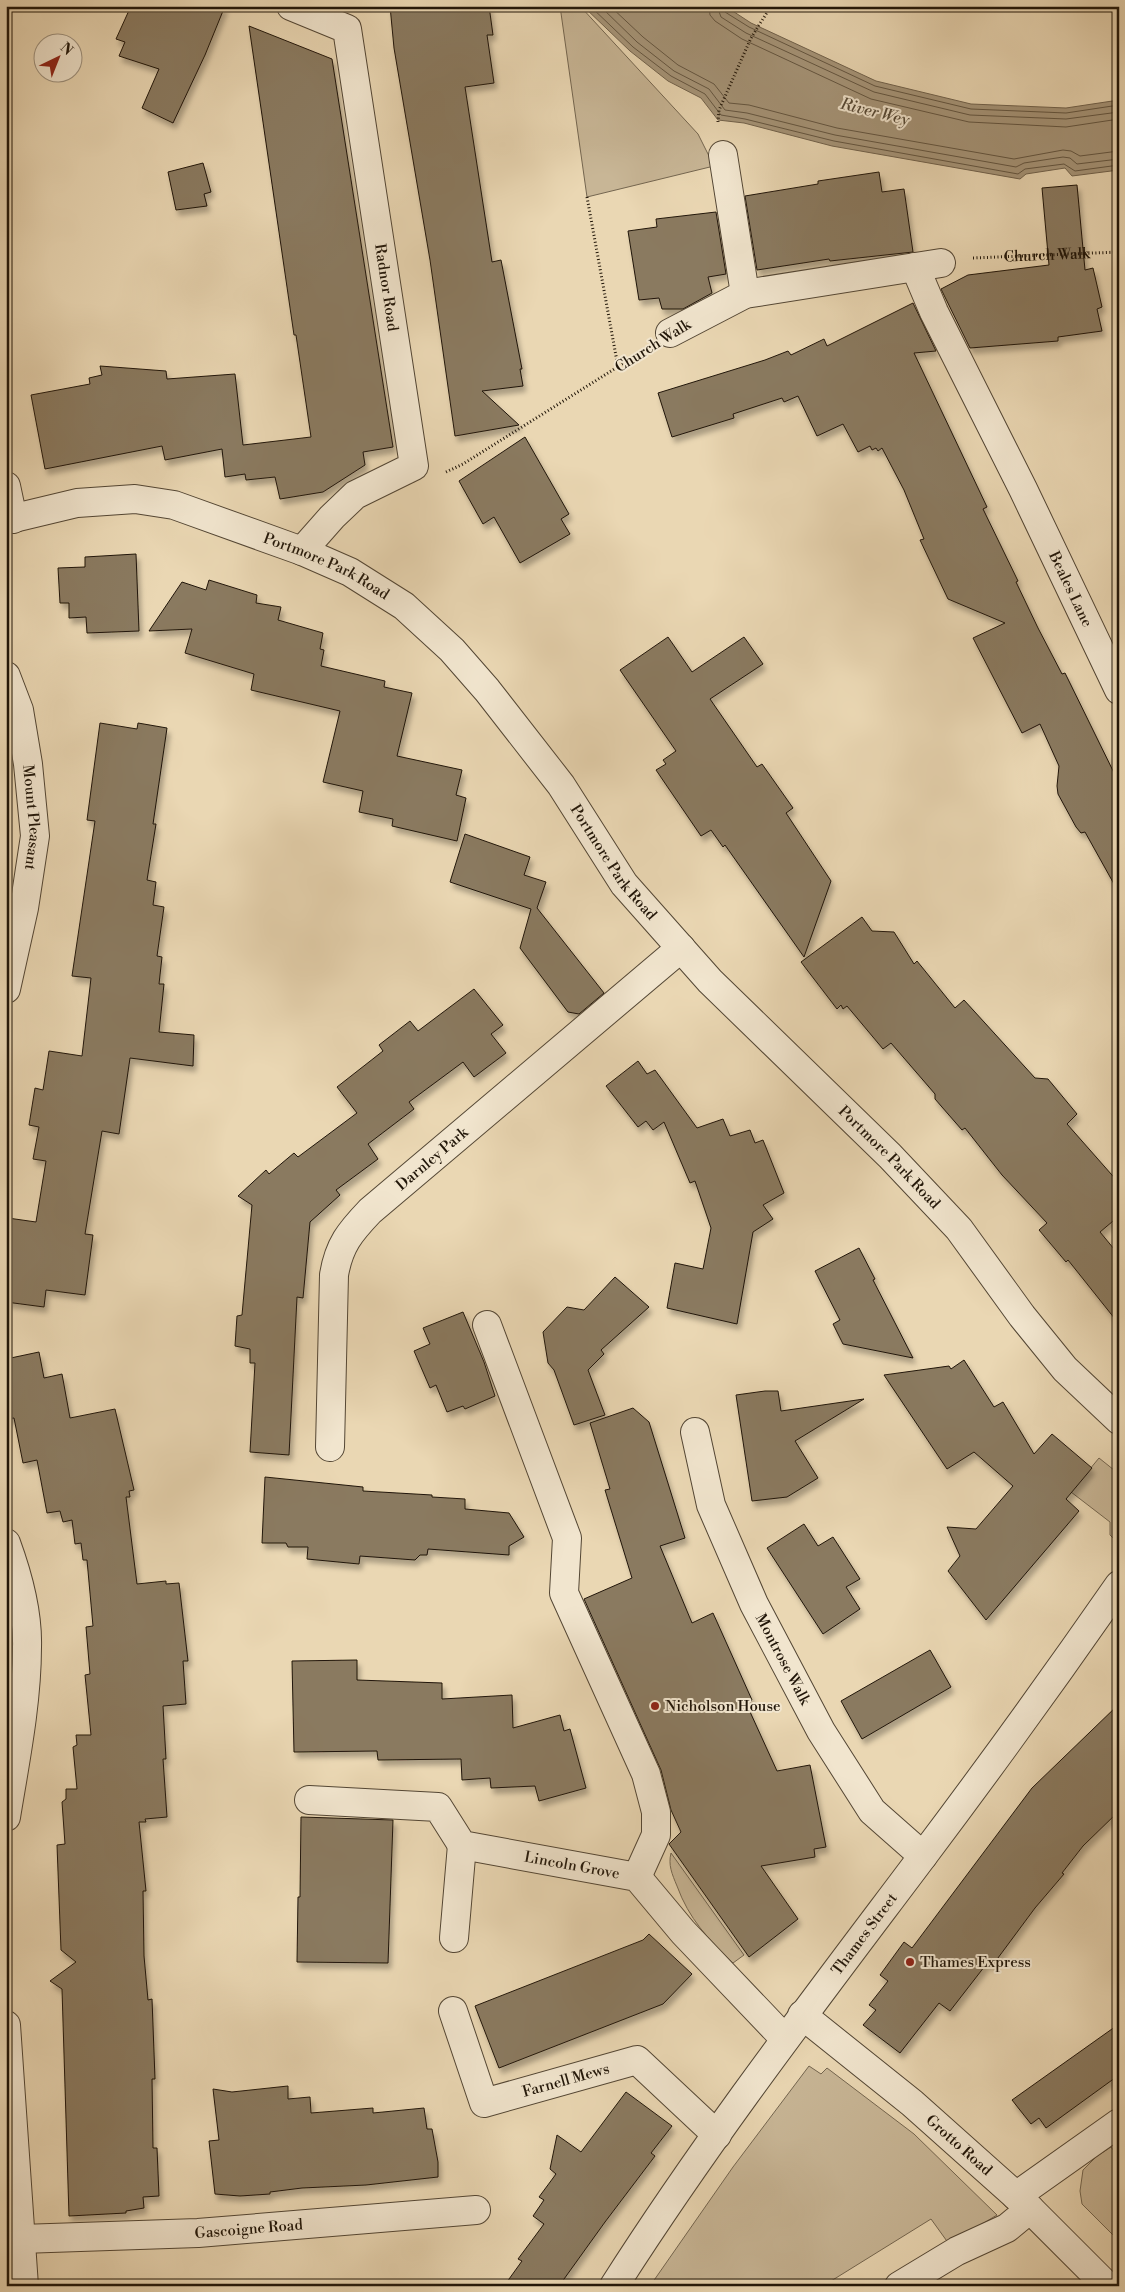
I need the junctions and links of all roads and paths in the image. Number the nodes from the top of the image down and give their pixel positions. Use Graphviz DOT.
graph roads {
  1 [pos="291,6"];
  2 [pos="770,6"];
  3 [pos="719,110"];
  4 [pos="723,155"];
  5 [pos="587,197"];
  6 [pos="1119,252"];
  7 [pos="928,265"];
  8 [pos="745,294"];
  9 [pos="670,333"];
  10 [pos="618,368"];
  11 [pos="414,466"];
  12 [pos="6,486"];
  13 [pos="9,519"];
  14 [pos="302,551"];
  15 [pos="6,676"];
  16 [pos="1119,690"];
  17 [pos="681,948"];
  18 [pos="6,990"];
  19 [pos="487,1325"];
  20 [pos="1119,1420"];
  21 [pos="695,1432"];
  22 [pos="330,1447"];
  23 [pos="6,1543"];
  24 [pos="1119,1585"];
  25 [pos="309,1800"];
  26 [pos="6,1817"];
  27 [pos="462,1845"];
  28 [pos="923,1856"];
  29 [pos="637,1877"];
  30 [pos="454,1938"];
  31 [pos="453,2011"];
  32 [pos="802,2015"];
  33 [pos="6,2025"];
  34 [pos="785,2038"];
  35 [pos="1119,2123"];
  36 [pos="717,2135"];
  37 [pos="1023,2203"];
  38 [pos="476,2210"];
  39 [pos="21,2239"];
  40 [pos="24,2286"];
  41 [pos="614,2286"];
  42 [pos="899,2286"];
  43 [pos="1107,2286"];
  1 -- 11 [label="street, Radnor Road"];
  2 -- 3 [label="path"];
  4 -- 8 [label="street"];
  5 -- 10 [label="path"];
  6 -- 7 [label="path, Church Walk"];
  7 -- 8 [label="street, Church Walk"];
  7 -- 16 [label="street, Beales Lane"];
  8 -- 9 [label="street, Church Walk"];
  9 -- 10 [label="path, Church Walk"];
  10 -- 11 [label="path, Church Walk"];
  11 -- 14 [label="street"];
  12 -- 13 [label="street"];
  13 -- 14 [label="street, Portmore Park Road"];
  14 -- 17 [label="street, Portmore Park Road"];
  15 -- 18 [label="street, Mount Pleasant"];
  17 -- 20 [label="street, Portmore Park Road"];
  17 -- 22 [label="street, Darnley Park"];
  19 -- 29 [label="street"];
  21 -- 28 [label="street, Montrose Walk"];
  23 -- 26 [label="street"];
  24 -- 28 [label="street, Thames Street"];
  25 -- 27 [label="street"];
  27 -- 29 [label="street, Lincoln Grove"];
  27 -- 30 [label="street"];
  28 -- 32 [label="street, Thames Street"];
  29 -- 34 [label="street, Lincoln Grove"];
  31 -- 36 [label="street, Farnell Mews"];
  32 -- 34 [label="street, Thames Street"];
  32 -- 37 [label="street, Grotto Road"];
  33 -- 39 [label="street"];
  34 -- 36 [label="street, Thames Street"];
  35 -- 37 [label="street"];
  36 -- 41 [label="street, Thames Street"];
  37 -- 42 [label="street"];
  37 -- 43 [label="street, Grotto Road"];
  38 -- 39 [label="street, Gascoigne Road"];
  39 -- 40 [label="street"];
}
